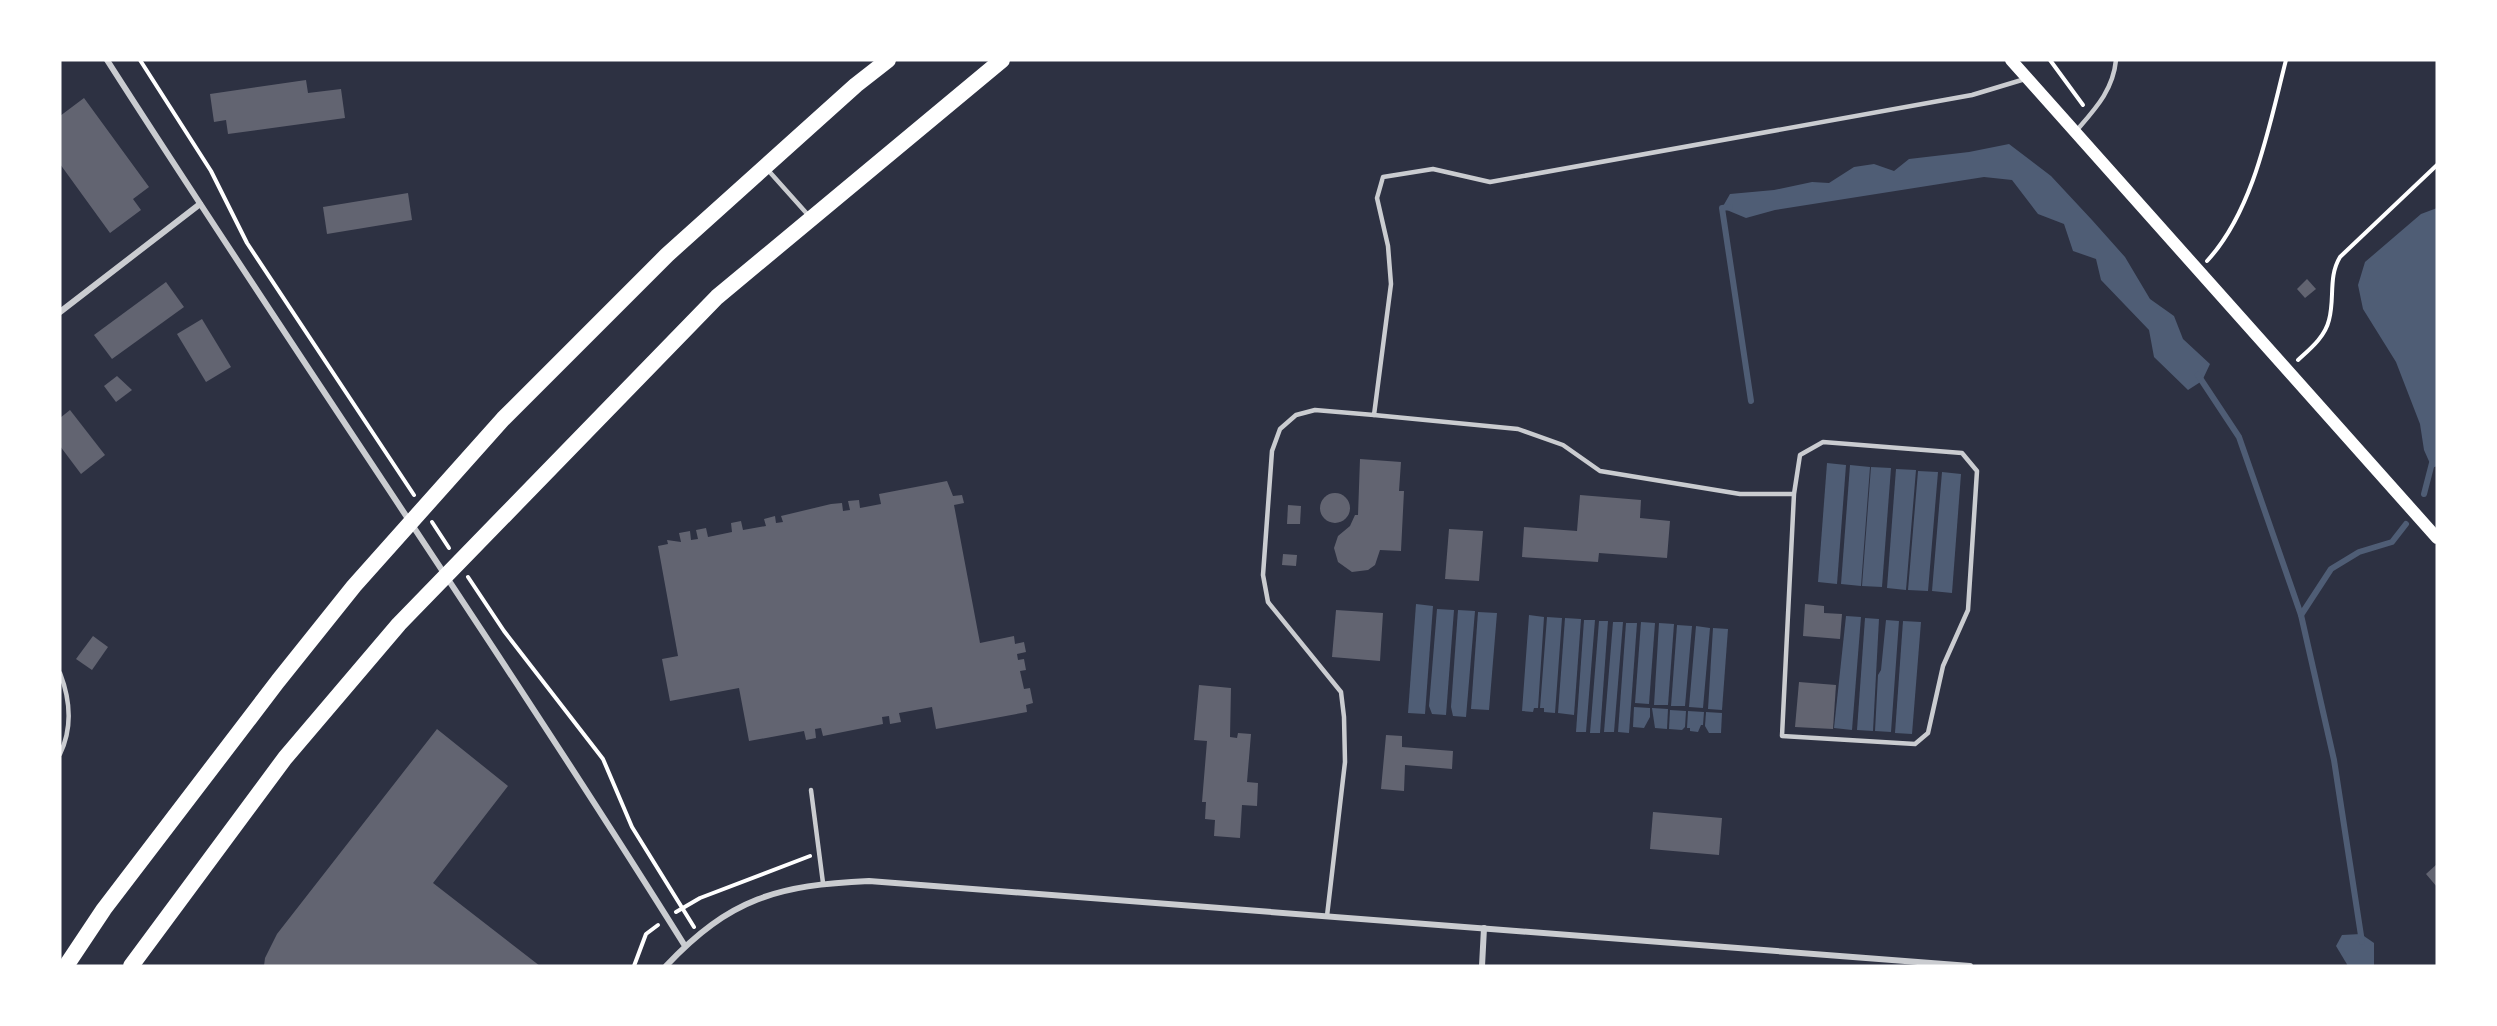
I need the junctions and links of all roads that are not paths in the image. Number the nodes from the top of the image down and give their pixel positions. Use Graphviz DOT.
graph roads {
  1 [pos="107,60"];
  2 [pos="888,60"];
  3 [pos="1002,60"];
  4 [pos="2011,60"];
  5 [pos="2116,60"];
  6 [pos="2028,78"];
  7 [pos="2075,132"];
  8 [pos="765,167"];
  9 [pos="200,204"];
  10 [pos="811,218"];
  11 [pos="60,312"];
  12 [pos="1374,415"];
  13 [pos="1794,495"];
  14 [pos="2437,538"];
  15 [pos="60,673"];
  16 [pos="60,754"];
  17 [pos="811,790"];
  18 [pos="824,883"];
  19 [pos="105,909"];
  20 [pos="1327,916"];
  21 [pos="1484,928"];
  22 [pos="685,946"];
  23 [pos="60,956"];
  24 [pos="66,966"];
  25 [pos="131,966"];
  26 [pos="666,966"];
  27 [pos="1482,966"];
  28 [pos="1970,966"];
  1 -- 9 [label="street"];
  2 -- 8 [label="highway"];
  3 -- 10 [label="highway"];
  4 -- 6 [label="main road"];
  5 -- 7 [label="lane"];
  6 -- 7 [label="main road"];
  6 -- 12 [label="lane"];
  7 -- 14 [label="main road"];
  8 -- 10 [label="lane"];
  8 -- 19 [label="highway"];
  9 -- 11 [label="street"];
  9 -- 22 [label="street"];
  10 -- 25 [label="highway"];
  12 -- 13 [label="lane"];
  12 -- 20 [label="lane"];
  13 -- 13 [label="lane"];
  15 -- 16 [label="lane"];
  17 -- 18 [label="lane"];
  18 -- 20 [label="street"];
  18 -- 22 [label="street"];
  19 -- 23 [label="highway"];
  19 -- 24 [label="highway"];
  20 -- 21 [label="street"];
  21 -- 27 [label="street"];
  21 -- 28 [label="street"];
  22 -- 26 [label="street"];
}
